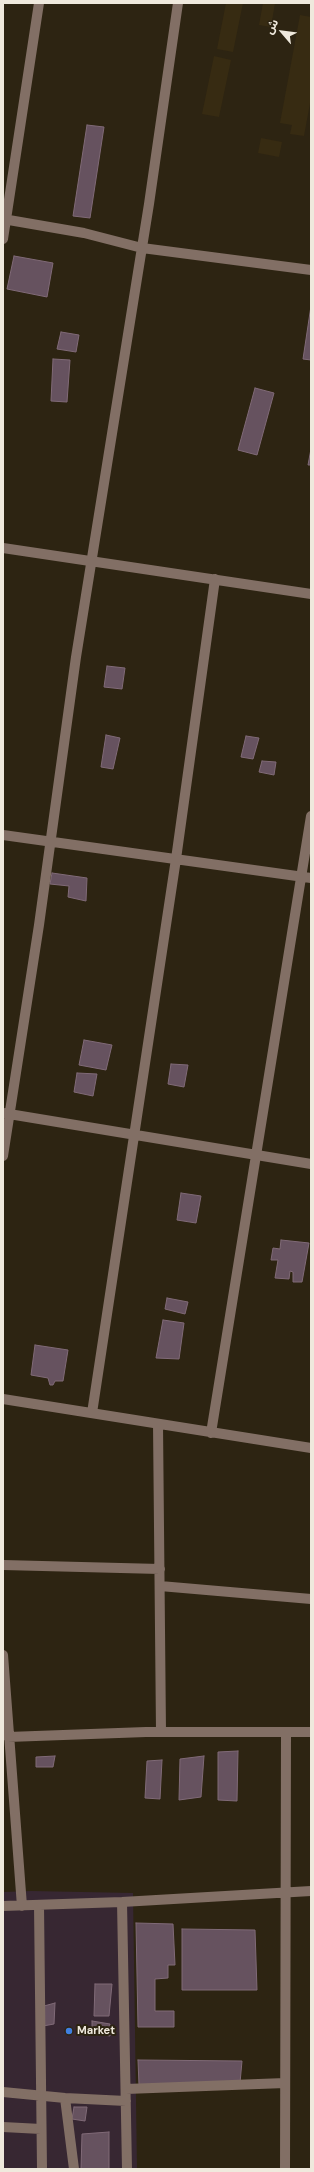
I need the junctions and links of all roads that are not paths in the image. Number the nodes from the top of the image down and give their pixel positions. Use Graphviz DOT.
graph roads {
  1 [pos="39,3"];
  2 [pos="178,3"];
  3 [pos="4,219"];
  4 [pos="3,239"];
  5 [pos="142,248"];
  6 [pos="311,270"];
  7 [pos="3,548"];
  8 [pos="92,560"];
  9 [pos="215,579"];
  10 [pos="311,594"];
  11 [pos="311,816"];
  12 [pos="3,835"];
  13 [pos="50,842"];
  14 [pos="176,859"];
  15 [pos="307,877"];
  16 [pos="6,1114"];
  17 [pos="135,1134"];
  18 [pos="257,1155"];
  19 [pos="3,1156"];
  20 [pos="311,1164"];
  21 [pos="3,1399"];
  22 [pos="92,1414"];
  23 [pos="158,1424"];
  24 [pos="211,1433"];
  25 [pos="311,1448"];
  26 [pos="3,1566"];
  27 [pos="160,1569"];
  28 [pos="160,1586"];
  29 [pos="311,1599"];
  30 [pos="3,1655"];
  31 [pos="161,1732"];
  32 [pos="311,1732"];
  33 [pos="286,1733"];
  34 [pos="8,1737"];
  35 [pos="311,1891"];
  36 [pos="285,1893"];
  37 [pos="122,1902"];
  38 [pos="39,1905"];
  39 [pos="3,1906"];
  40 [pos="22,1906"];
  41 [pos="285,2083"];
  42 [pos="126,2089"];
  43 [pos="3,2092"];
  44 [pos="41,2094"];
  45 [pos="65,2098"];
  46 [pos="126,2101"];
  47 [pos="3,2127"];
  48 [pos="41,2129"];
  49 [pos="42,2169"];
  50 [pos="74,2169"];
  51 [pos="127,2169"];
  52 [pos="285,2169"];
  1 -- 3 [label="street"];
  2 -- 5 [label="street"];
  3 -- 4 [label="street"];
  3 -- 5 [label="street"];
  5 -- 6 [label="street"];
  5 -- 8 [label="street"];
  7 -- 8 [label="street"];
  8 -- 9 [label="street"];
  8 -- 13 [label="street"];
  9 -- 10 [label="street"];
  9 -- 14 [label="street"];
  11 -- 15 [label="street"];
  12 -- 13 [label="street"];
  13 -- 14 [label="street"];
  13 -- 16 [label="street"];
  14 -- 15 [label="street"];
  14 -- 17 [label="street"];
  15 -- 18 [label="street"];
  16 -- 17 [label="street"];
  16 -- 19 [label="street"];
  17 -- 18 [label="street"];
  17 -- 22 [label="street"];
  18 -- 20 [label="street"];
  18 -- 24 [label="street"];
  21 -- 22 [label="street"];
  22 -- 23 [label="street"];
  23 -- 24 [label="street"];
  23 -- 27 [label="street"];
  24 -- 25 [label="street"];
  26 -- 27 [label="street"];
  27 -- 28 [label="street"];
  28 -- 29 [label="street"];
  28 -- 31 [label="street"];
  30 -- 34 [label="street"];
  31 -- 33 [label="street"];
  31 -- 34 [label="street"];
  32 -- 33 [label="street"];
  33 -- 36 [label="street"];
  34 -- 40 [label="street"];
  35 -- 36 [label="street"];
  36 -- 37 [label="street"];
  36 -- 41 [label="street"];
  37 -- 38 [label="street"];
  37 -- 42 [label="street"];
  38 -- 40 [label="street"];
  38 -- 44 [label="street"];
  39 -- 40 [label="street"];
  41 -- 42 [label="street"];
  41 -- 52 [label="street"];
  42 -- 46 [label="street"];
  43 -- 44 [label="street"];
  44 -- 45 [label="street"];
  44 -- 48 [label="street"];
  45 -- 46 [label="street"];
  45 -- 50 [label="street"];
  46 -- 51 [label="street"];
  47 -- 48 [label="street"];
  48 -- 49 [label="street"];
}
